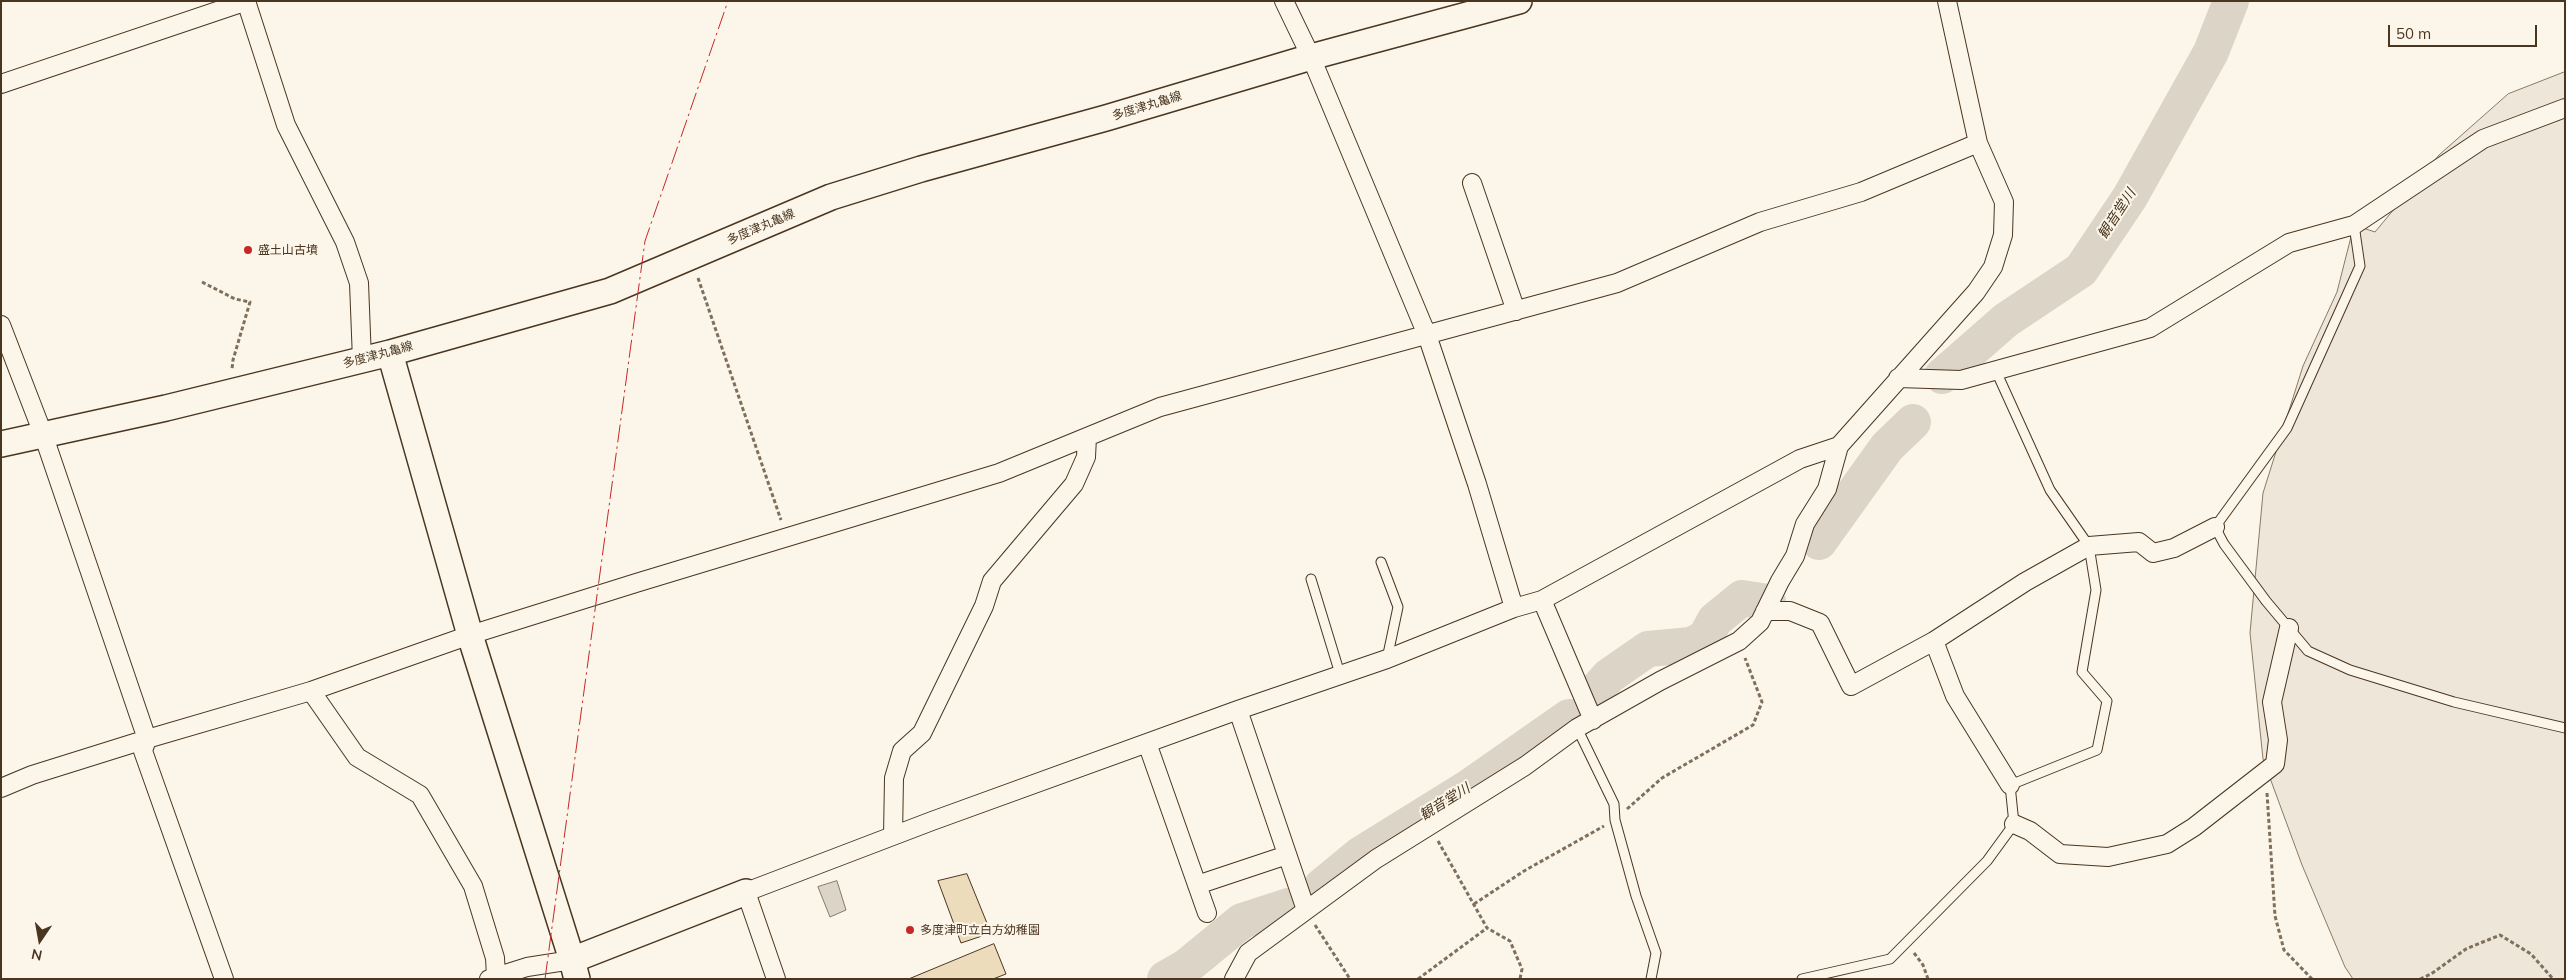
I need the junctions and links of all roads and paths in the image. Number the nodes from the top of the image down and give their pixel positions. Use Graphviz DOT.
graph roads {
  1 [pos="246,1"];
  2 [pos="1284,1"];
  3 [pos="1519,1"];
  4 [pos="1947,1"];
  5 [pos="1312,57"];
  6 [pos="1,84"];
  7 [pos="2565,108"];
  8 [pos="1978,143"];
  9 [pos="1472,183"];
  10 [pos="2354,225"];
  11 [pos="690,257"];
  12 [pos="202,282"];
  13 [pos="1516,311"];
  14 [pos="1,325"];
  15 [pos="1427,336"];
  16 [pos="390,353"];
  17 [pos="362,360"];
  18 [pos="1996,371"];
  19 [pos="1898,378"];
  20 [pos="231,392"];
  21 [pos="43,434"];
  22 [pos="1087,437"];
  23 [pos="1,444"];
  24 [pos="1839,446"];
  25 [pos="2215,527"];
  26 [pos="786,538"];
  27 [pos="2089,546"];
  28 [pos="1381,562"];
  29 [pos="1311,579"];
  30 [pos="1542,600"];
  31 [pos="1514,608"];
  32 [pos="1765,611"];
  33 [pos="2289,628"];
  34 [pos="470,635"];
  35 [pos="1934,641"];
  36 [pos="1739,642"];
  37 [pos="1386,659"];
  38 [pos="1340,674"];
  39 [pos="312,691"];
  40 [pos="1238,710"];
  41 [pos="1592,720"];
  42 [pos="1576,728"];
  43 [pos="2565,728"];
  44 [pos="147,739"];
  45 [pos="1146,743"];
  46 [pos="2266,771"];
  47 [pos="2010,785"];
  48 [pos="1,788"];
  49 [pos="1615,820"];
  50 [pos="2014,824"];
  51 [pos="1430,826"];
  52 [pos="893,836"];
  53 [pos="1287,855"];
  54 [pos="1197,885"];
  55 [pos="746,892"];
  56 [pos="1474,904"];
  57 [pos="1306,910"];
  58 [pos="1207,913"];
  59 [pos="1487,928"];
  60 [pos="1907,942"];
  61 [pos="574,969"];
  62 [pos="492,978"];
  63 [pos="224,979"];
  64 [pos="776,979"];
  65 [pos="1234,979"];
  66 [pos="1350,979"];
  67 [pos="1418,979"];
  68 [pos="1520,979"];
  69 [pos="1651,979"];
  70 [pos="1802,979"];
  71 [pos="1928,979"];
  72 [pos="2312,979"];
  73 [pos="2420,979"];
  74 [pos="2553,979"];
  1 -- 6 [label="street"];
  1 -- 17 [label="street"];
  2 -- 5 [label="street"];
  3 -- 5 [label="main road, 多度津丸亀線"];
  4 -- 8 [label="street"];
  5 -- 11 [label="main road, 多度津丸亀線"];
  5 -- 15 [label="street"];
  7 -- 10 [label="street"];
  8 -- 13 [label="street"];
  8 -- 19 [label="street"];
  9 -- 13 [label="street"];
  10 -- 18 [label="street"];
  10 -- 25 [label="lane"];
  11 -- 16 [label="main road, 多度津丸亀線"];
  11 -- 26 [label="path"];
  12 -- 20 [label="path"];
  13 -- 15 [label="street"];
  14 -- 21 [label="street"];
  15 -- 22 [label="street"];
  15 -- 31 [label="street"];
  16 -- 17 [label="main road, 多度津丸亀線"];
  16 -- 34 [label="main road"];
  17 -- 20 [label="main road, 多度津丸亀線"];
  18 -- 19 [label="street"];
  18 -- 27 [label="lane"];
  19 -- 24 [label="street"];
  20 -- 21 [label="main road, 多度津丸亀線"];
  21 -- 23 [label="main road, 多度津丸亀線"];
  21 -- 44 [label="street"];
  22 -- 26 [label="street"];
  22 -- 52 [label="street"];
  24 -- 30 [label="street"];
  24 -- 32 [label="street"];
  25 -- 27 [label="street"];
  25 -- 33 [label="lane"];
  26 -- 34 [label="street"];
  27 -- 35 [label="street"];
  27 -- 47 [label="lane"];
  28 -- 37 [label="lane"];
  29 -- 38 [label="lane"];
  30 -- 31 [label="street"];
  30 -- 41 [label="street"];
  31 -- 37 [label="street"];
  32 -- 35 [label="street"];
  32 -- 36 [label="street"];
  33 -- 43 [label="lane"];
  33 -- 46 [label="street"];
  34 -- 39 [label="street"];
  34 -- 61 [label="main road"];
  35 -- 47 [label="street"];
  36 -- 41 [label="street"];
  36 -- 49 [label="path"];
  37 -- 38 [label="street"];
  38 -- 40 [label="street"];
  39 -- 44 [label="street"];
  39 -- 62 [label="street"];
  40 -- 45 [label="street"];
  40 -- 53 [label="street"];
  41 -- 42 [label="street"];
  42 -- 49 [label="lane"];
  42 -- 51 [label="street"];
  44 -- 48 [label="street"];
  44 -- 63 [label="street"];
  45 -- 52 [label="street"];
  45 -- 54 [label="street"];
  46 -- 50 [label="street"];
  46 -- 72 [label="path"];
  47 -- 50 [label="lane"];
  49 -- 56 [label="path"];
  49 -- 69 [label="lane"];
  50 -- 60 [label="lane"];
  51 -- 56 [label="path"];
  51 -- 57 [label="street"];
  52 -- 55 [label="street"];
  53 -- 54 [label="street"];
  53 -- 57 [label="street"];
  54 -- 58 [label="street"];
  55 -- 61 [label="main road"];
  55 -- 64 [label="street"];
  56 -- 59 [label="path"];
  57 -- 65 [label="street"];
  57 -- 66 [label="path"];
  59 -- 67 [label="path"];
  59 -- 68 [label="path"];
  60 -- 70 [label="lane"];
  60 -- 71 [label="path"];
  61 -- 62 [label="street"];
  73 -- 74 [label="path"];
}
